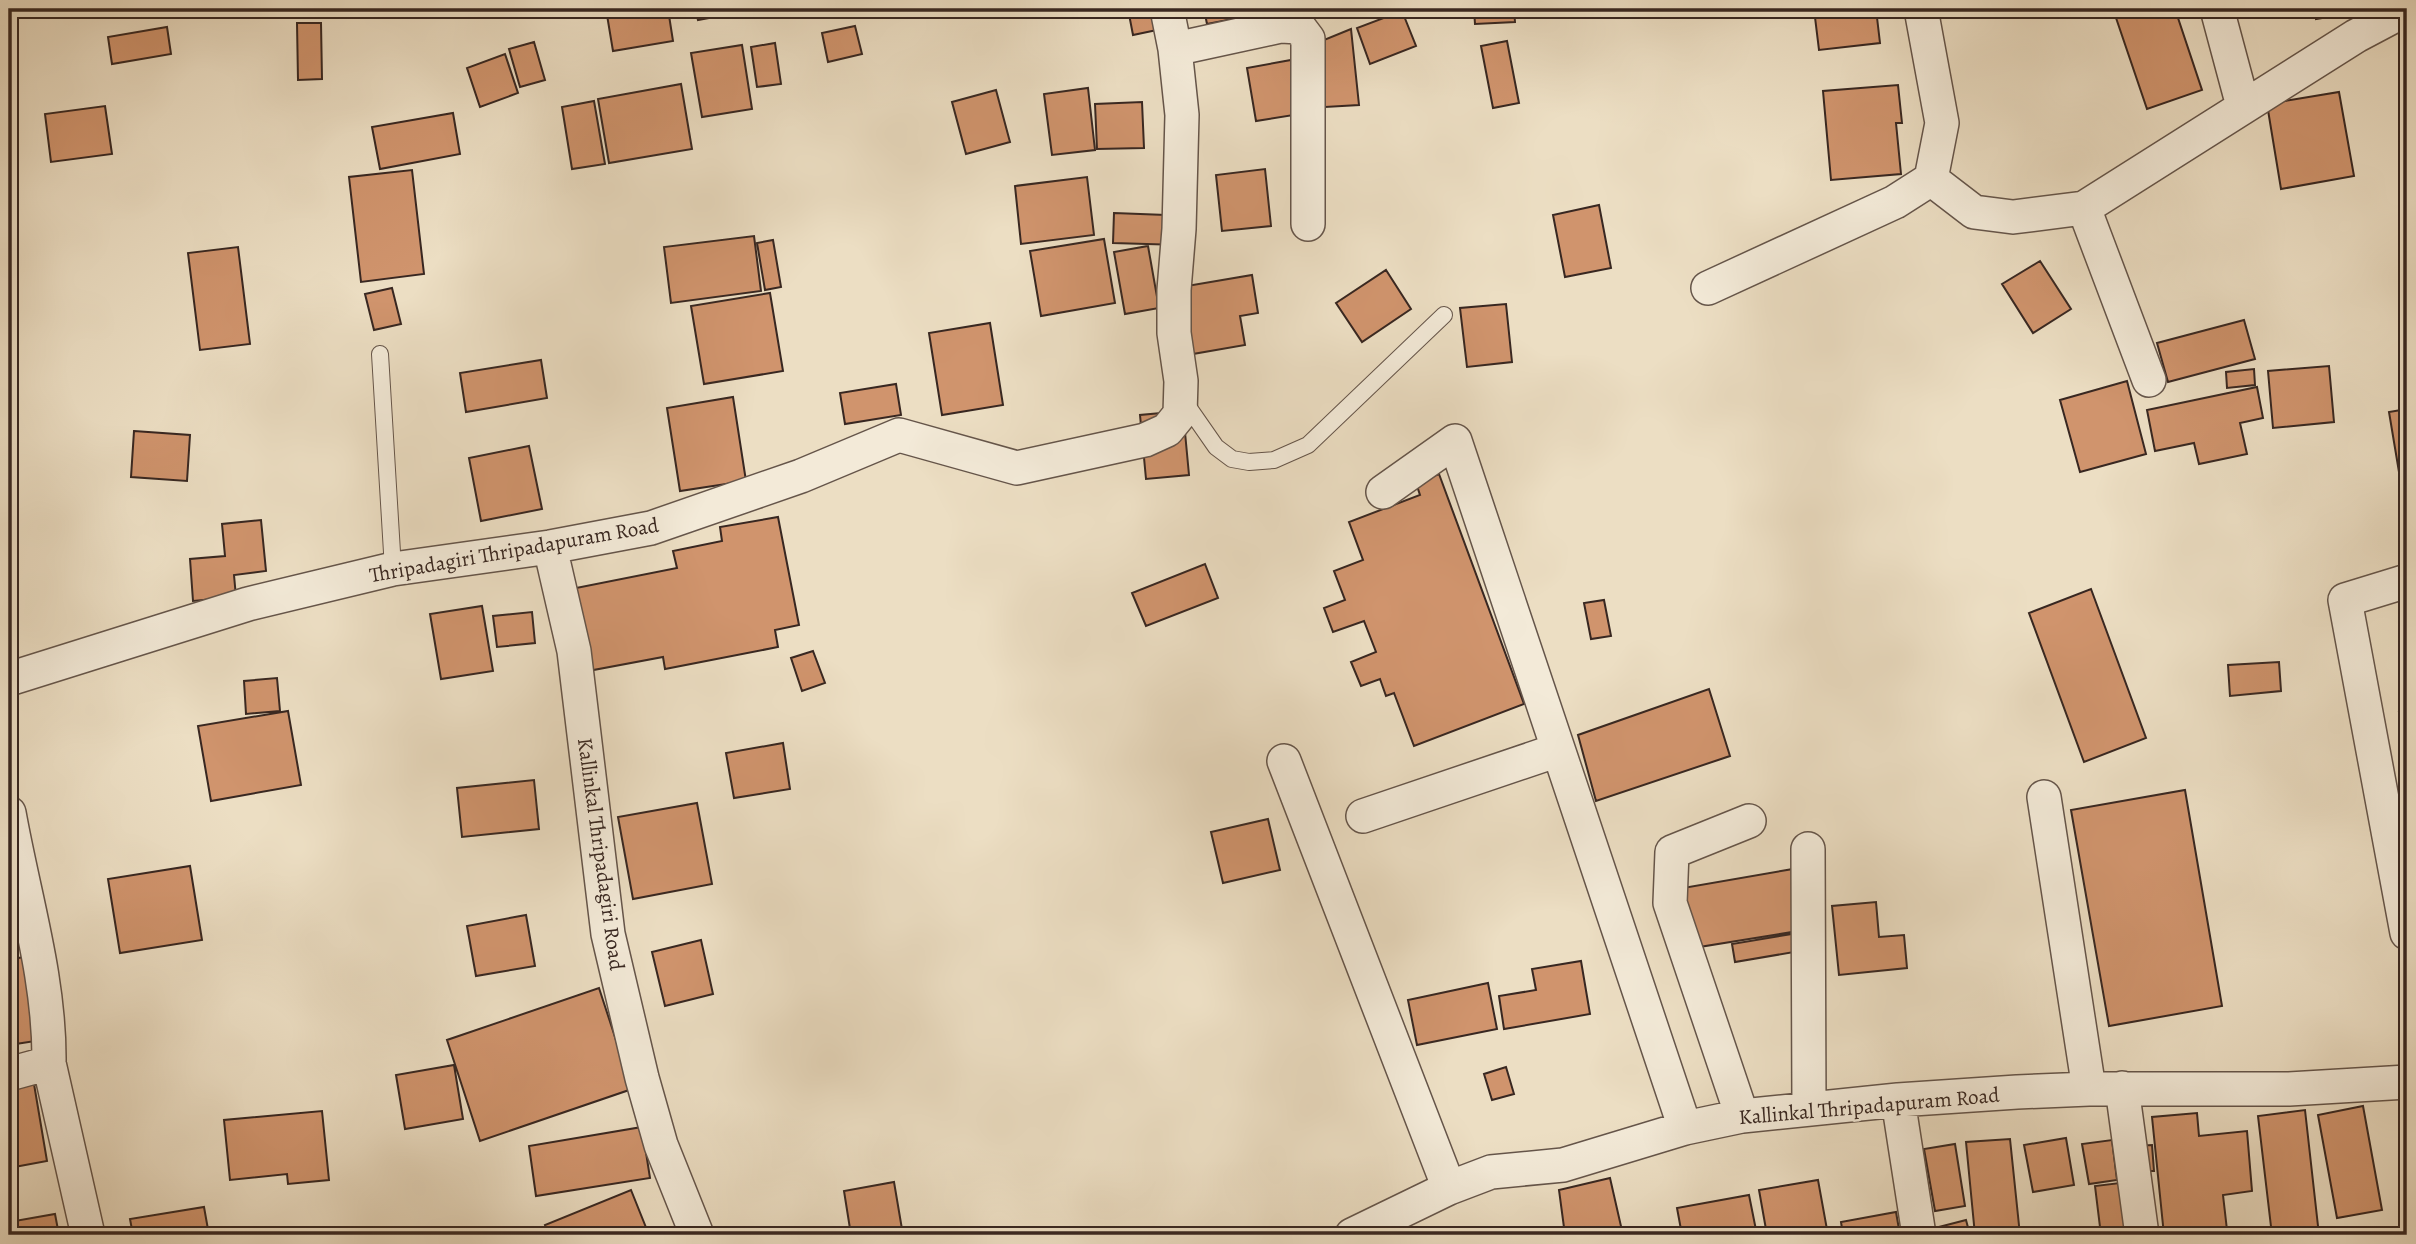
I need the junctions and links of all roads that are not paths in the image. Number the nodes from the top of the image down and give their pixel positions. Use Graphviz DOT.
graph roads {
  1 [pos="1167,9"];
  2 [pos="1921,9"];
  3 [pos="2217,9"];
  4 [pos="2407,9"];
  5 [pos="1175,49"];
  6 [pos="2244,106"];
  7 [pos="1931,179"];
  8 [pos="2084,208"];
  9 [pos="1308,225"];
  10 [pos="1708,288"];
  11 [pos="1444,314"];
  12 [pos="380,354"];
  13 [pos="2149,380"];
  14 [pos="1181,397"];
  15 [pos="1383,492"];
  16 [pos="550,547"];
  17 [pos="393,569"];
  18 [pos="2407,581"];
  19 [pos="9,679"];
  20 [pos="1558,750"];
  21 [pos="1284,761"];
  22 [pos="2044,797"];
  23 [pos="9,813"];
  24 [pos="1363,816"];
  25 [pos="1748,821"];
  26 [pos="1808,849"];
  27 [pos="2407,933"];
  28 [pos="49,1063"];
  29 [pos="9,1074"];
  30 [pos="2407,1082"];
  31 [pos="2122,1088"];
  32 [pos="2088,1089"];
  33 [pos="1898,1100"];
  34 [pos="1809,1108"];
  35 [pos="1742,1116"];
  36 [pos="1685,1128"];
  37 [pos="1449,1188"];
  38 [pos="88,1235"];
  39 [pos="697,1235"];
  40 [pos="1352,1235"];
  41 [pos="1919,1235"];
  42 [pos="2142,1235"];
  1 -- 5 [label="street, Thripadagiri Thripadapuram Road"];
  2 -- 7 [label="street"];
  3 -- 6 [label="street"];
  4 -- 6 [label="street"];
  5 -- 9 [label="street"];
  5 -- 14 [label="street, Thripadagiri Thripadapuram Road"];
  6 -- 8 [label="street"];
  7 -- 8 [label="street"];
  7 -- 10 [label="street"];
  8 -- 13 [label="street"];
  11 -- 14 [label="lane"];
  12 -- 17 [label="lane"];
  14 -- 16 [label="street, Thripadagiri Thripadapuram Road"];
  15 -- 20 [label="street"];
  16 -- 17 [label="street, Thripadagiri Thripadapuram Road"];
  16 -- 39 [label="street, Kallinkal Thripadagiri Road"];
  17 -- 19 [label="street, Thripadagiri Thripadapuram Road"];
  18 -- 27 [label="street"];
  20 -- 24 [label="street"];
  20 -- 36 [label="street"];
  21 -- 37 [label="street"];
  22 -- 32 [label="street"];
  23 -- 28 [label="street"];
  25 -- 35 [label="street"];
  26 -- 34 [label="street"];
  28 -- 29 [label="street"];
  28 -- 38 [label="street"];
  30 -- 31 [label="street, Kallinkal Thripadapuram Road"];
  31 -- 32 [label="street, Kallinkal Thripadapuram Road"];
  31 -- 42 [label="street"];
  32 -- 33 [label="street, Kallinkal Thripadapuram Road"];
  33 -- 34 [label="street, Kallinkal Thripadapuram Road"];
  33 -- 41 [label="street"];
  34 -- 35 [label="street, Kallinkal Thripadapuram Road"];
  35 -- 36 [label="street, Kallinkal Thripadapuram Road"];
  36 -- 37 [label="street, Kallinkal Thripadapuram Road"];
  37 -- 40 [label="street, Kallinkal Thripadapuram Road"];
}
